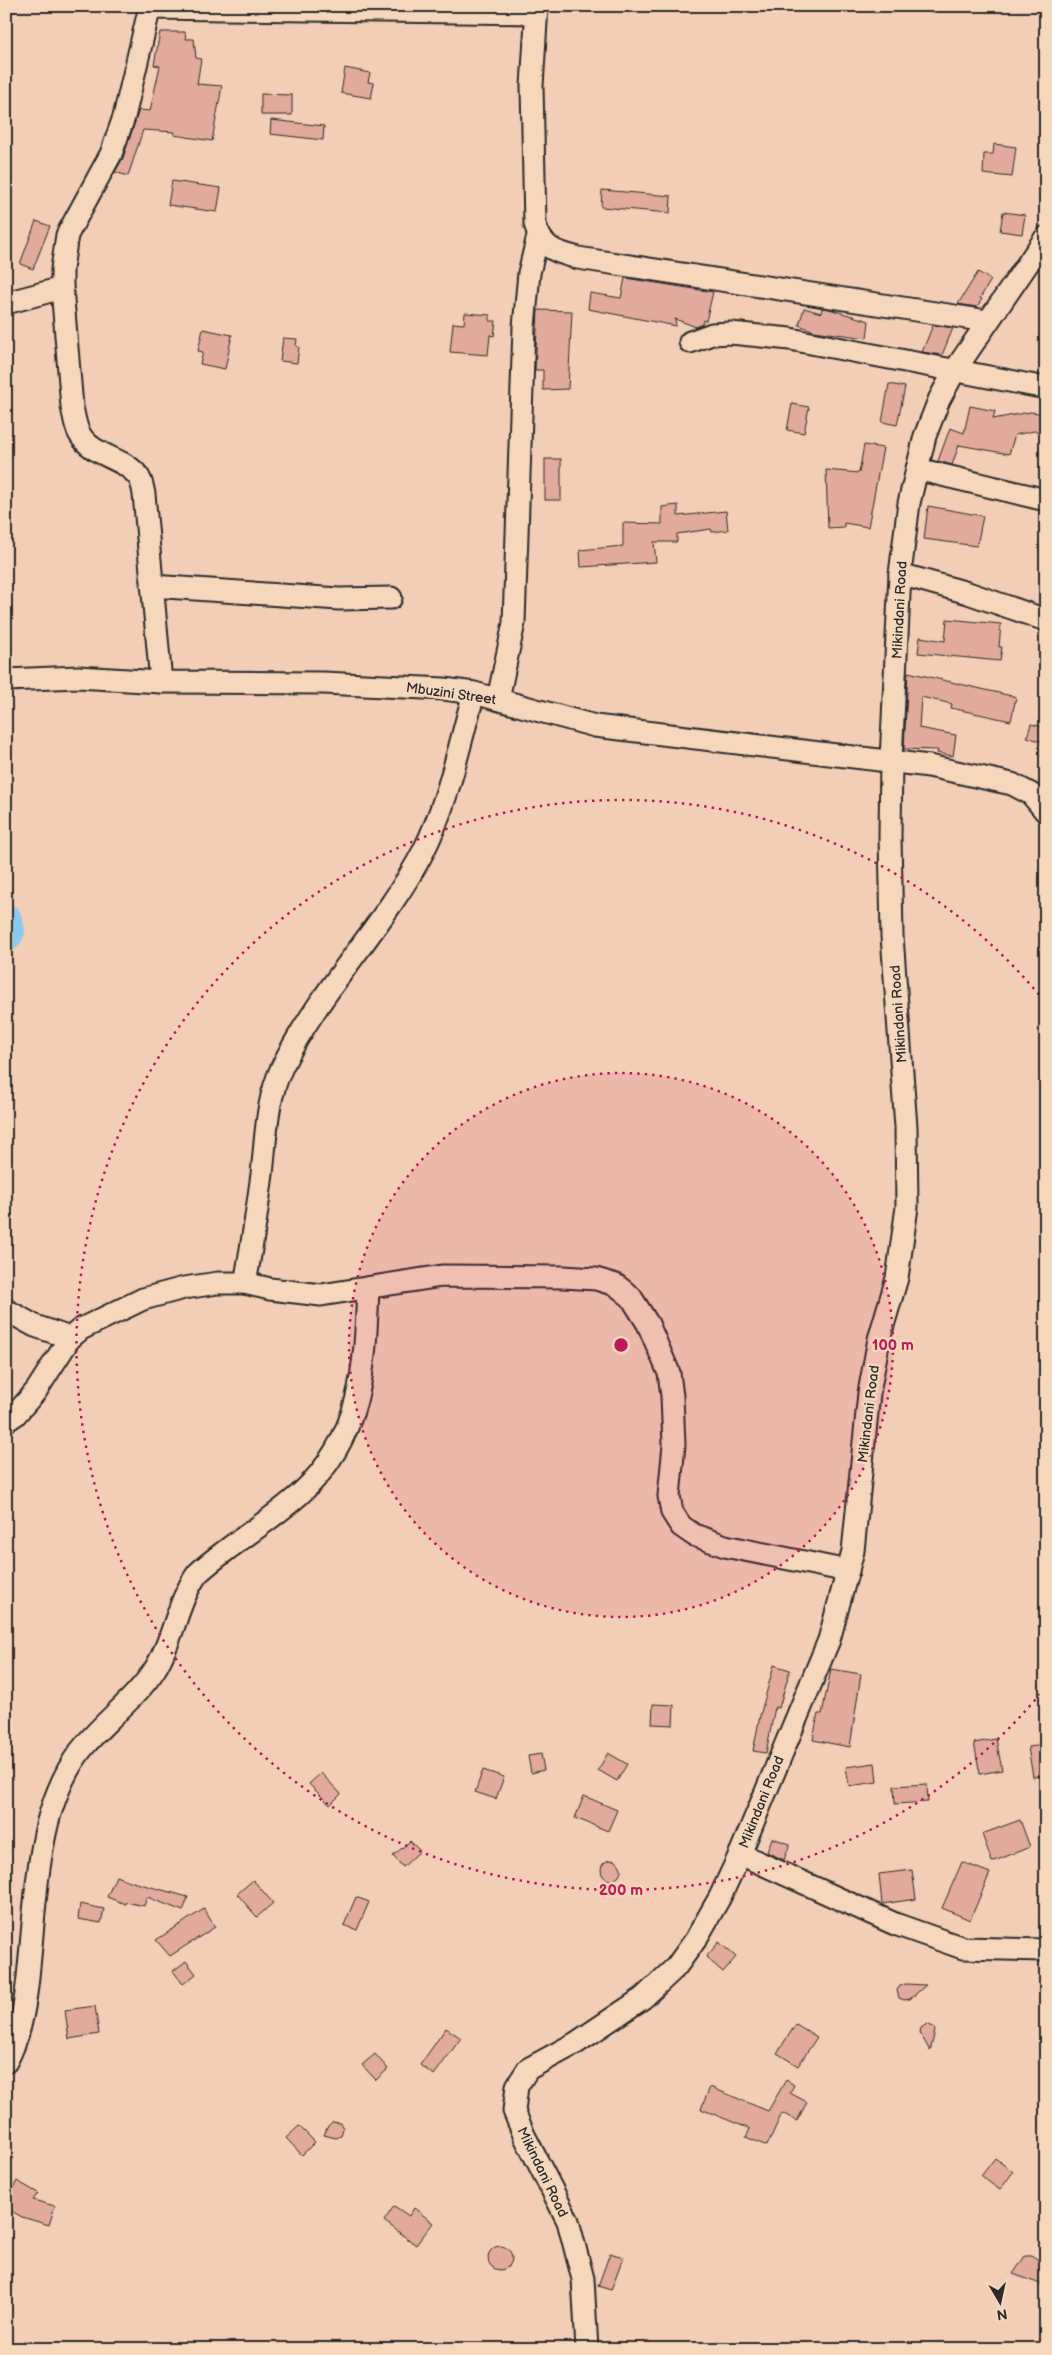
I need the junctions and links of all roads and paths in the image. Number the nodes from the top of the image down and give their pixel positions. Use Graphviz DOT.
graph roads {
  1 [pos="149,7"];
  2 [pos="536,9"];
  3 [pos="538,236"];
  4 [pos="1046,237"];
  5 [pos="62,288"];
  6 [pos="6,303"];
  7 [pos="987,321"];
  8 [pos="690,342"];
  9 [pos="955,370"];
  10 [pos="1046,388"];
  11 [pos="917,469"];
  12 [pos="1046,500"];
  13 [pos="900,574"];
  14 [pos="152,586"];
  15 [pos="391,598"];
  16 [pos="1046,620"];
  17 [pos="6,680"];
  18 [pos="161,682"];
  19 [pos="474,693"];
  20 [pos="498,699"];
  21 [pos="891,760"];
  22 [pos="1046,812"];
  23 [pos="244,1283"];
  24 [pos="368,1288"];
  25 [pos="6,1310"];
  26 [pos="70,1338"];
  27 [pos="6,1421"];
  28 [pos="848,1571"];
  29 [pos="740,1854"];
  30 [pos="1046,1950"];
  31 [pos="6,2062"];
  32 [pos="586,2349"];
  1 -- 2 [label="street"];
  1 -- 5 [label="street"];
  2 -- 3 [label="street"];
  3 -- 7 [label="street"];
  3 -- 20 [label="street"];
  4 -- 7 [label="street, Mikindani Road"];
  5 -- 6 [label="street"];
  5 -- 14 [label="street"];
  7 -- 9 [label="street, Mikindani Road"];
  8 -- 9 [label="street"];
  9 -- 10 [label="street"];
  9 -- 11 [label="street, Mikindani Road"];
  11 -- 12 [label="street"];
  11 -- 13 [label="street, Mikindani Road"];
  13 -- 16 [label="street"];
  13 -- 21 [label="street, Mikindani Road"];
  14 -- 15 [label="street"];
  14 -- 18 [label="street"];
  17 -- 18 [label="street, Mbuzini Street"];
  18 -- 19 [label="street, Mbuzini Street"];
  19 -- 20 [label="street, Mbuzini Street"];
  19 -- 23 [label="street"];
  20 -- 21 [label="street, Mbuzini Street"];
  21 -- 22 [label="street, Mbuzini Street"];
  21 -- 28 [label="street, Mikindani Road"];
  23 -- 24 [label="street"];
  23 -- 26 [label="street"];
  24 -- 28 [label="street"];
  24 -- 31 [label="street"];
  25 -- 26 [label="street"];
  26 -- 27 [label="street"];
  28 -- 29 [label="street, Mikindani Road"];
  29 -- 30 [label="street"];
  29 -- 32 [label="street, Mikindani Road"];
}
